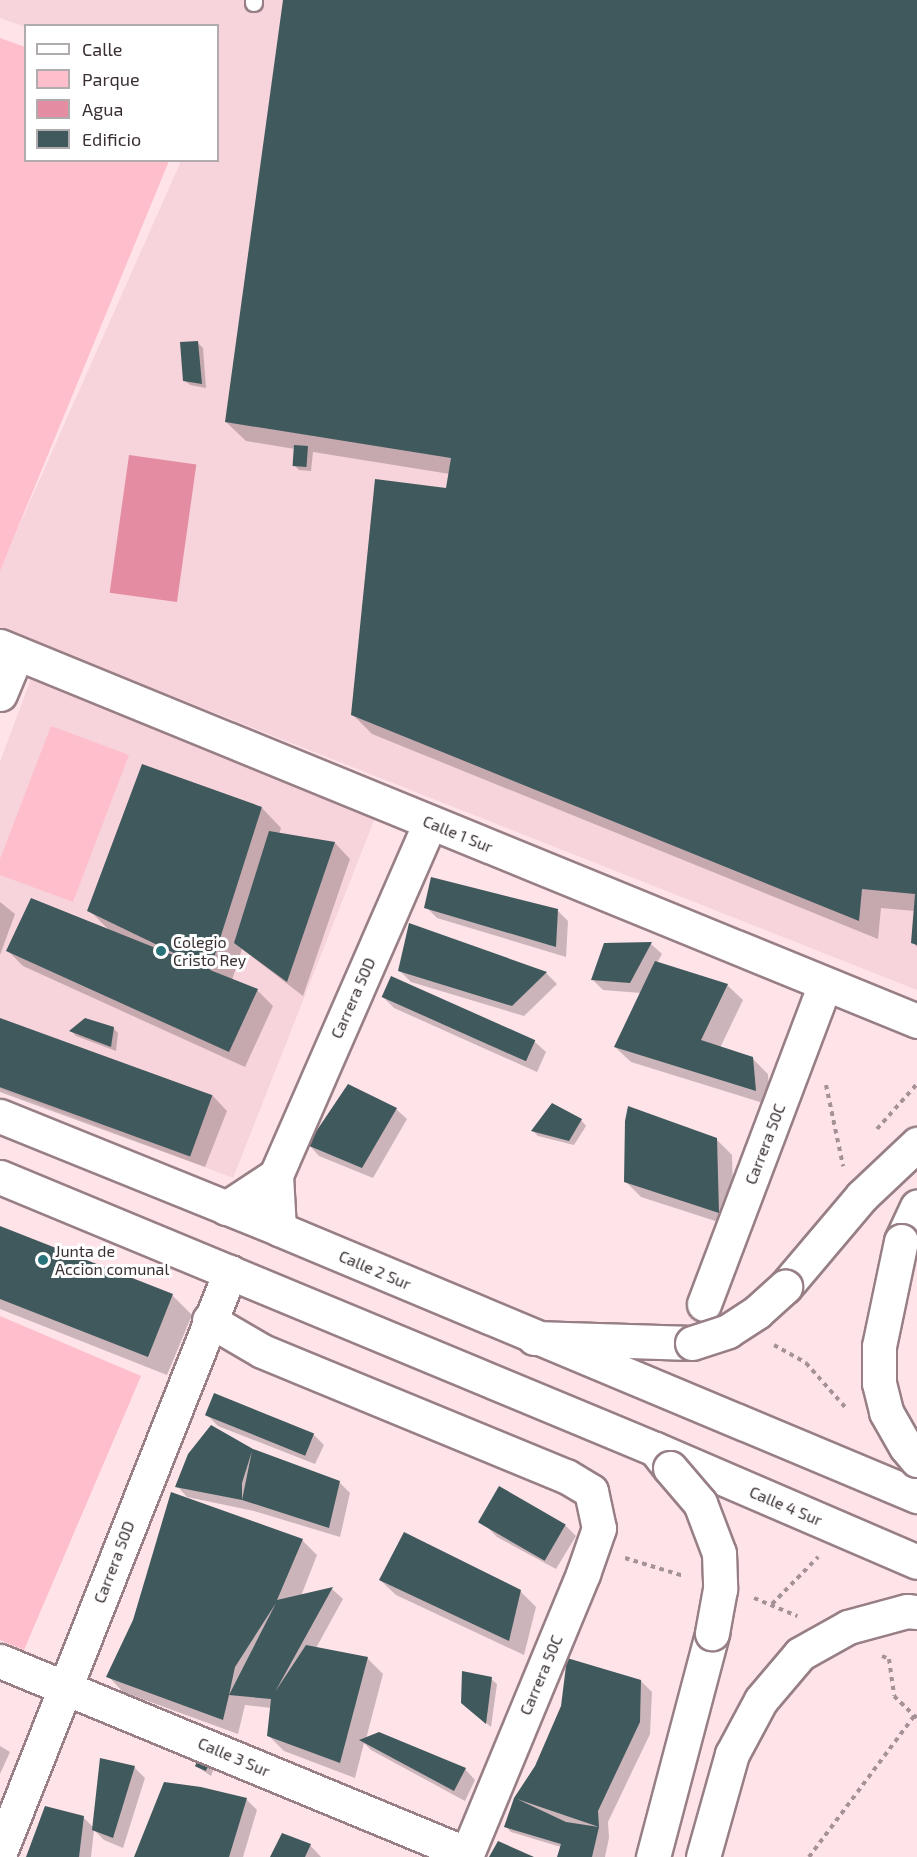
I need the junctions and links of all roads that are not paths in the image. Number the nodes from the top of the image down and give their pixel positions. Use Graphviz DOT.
graph roads {
  1 [pos="8,650"];
  2 [pos="0,694"];
  3 [pos="430,823"];
  4 [pos="825,984"];
  5 [pos="917,1021"];
  6 [pos="0,1116"];
  7 [pos="917,1144"];
  8 [pos="276,1175"];
  9 [pos="0,1177"];
  10 [pos="917,1206"];
  11 [pos="226,1208"];
  12 [pos="279,1229"];
  13 [pos="230,1272"];
  14 [pos="704,1304"];
  15 [pos="209,1320"];
  16 [pos="534,1338"];
  17 [pos="666,1458"];
  18 [pos="917,1460"];
  19 [pos="917,1496"];
  20 [pos="917,1562"];
  21 [pos="917,1612"];
  22 [pos="0,1661"];
  23 [pos="66,1687"];
  24 [pos="0,1852"];
  25 [pos="467,1855"];
  26 [pos="653,1857"];
  27 [pos="703,1857"];
  1 -- 2 [label="main road"];
  1 -- 3 [label="main road, Calle 1 Sur"];
  3 -- 4 [label="main road, Calle 1 Sur"];
  3 -- 8 [label="main road, Carrera 50D"];
  4 -- 5 [label="main road, Calle 1 Sur"];
  4 -- 14 [label="main road, Carrera 50C"];
  6 -- 11 [label="main road, Calle 2 Sur"];
  7 -- 16 [label="main road, bridge"];
  8 -- 11 [label="main road"];
  8 -- 12 [label="main road, Carrera 50D"];
  9 -- 13 [label="main road"];
  10 -- 18 [label="main road, bridge"];
  11 -- 12 [label="main road, Calle 2 Sur"];
  12 -- 16 [label="main road, Calle 2 Sur"];
  13 -- 15 [label="main road, Carrera 50D"];
  13 -- 17 [label="main road"];
  15 -- 23 [label="main road, Carrera 50D"];
  15 -- 25 [label="main road, Carrera 50C"];
  16 -- 19 [label="main road, Calle 2 Sur"];
  17 -- 20 [label="main road, Calle 4 Sur"];
  17 -- 26 [label="main road, bridge"];
  21 -- 27 [label="main road, bridge"];
  22 -- 23 [label="main road, Calle 3 Sur"];
  23 -- 24 [label="main road, Carrera 50D"];
  23 -- 25 [label="main road, Calle 3 Sur"];
}
